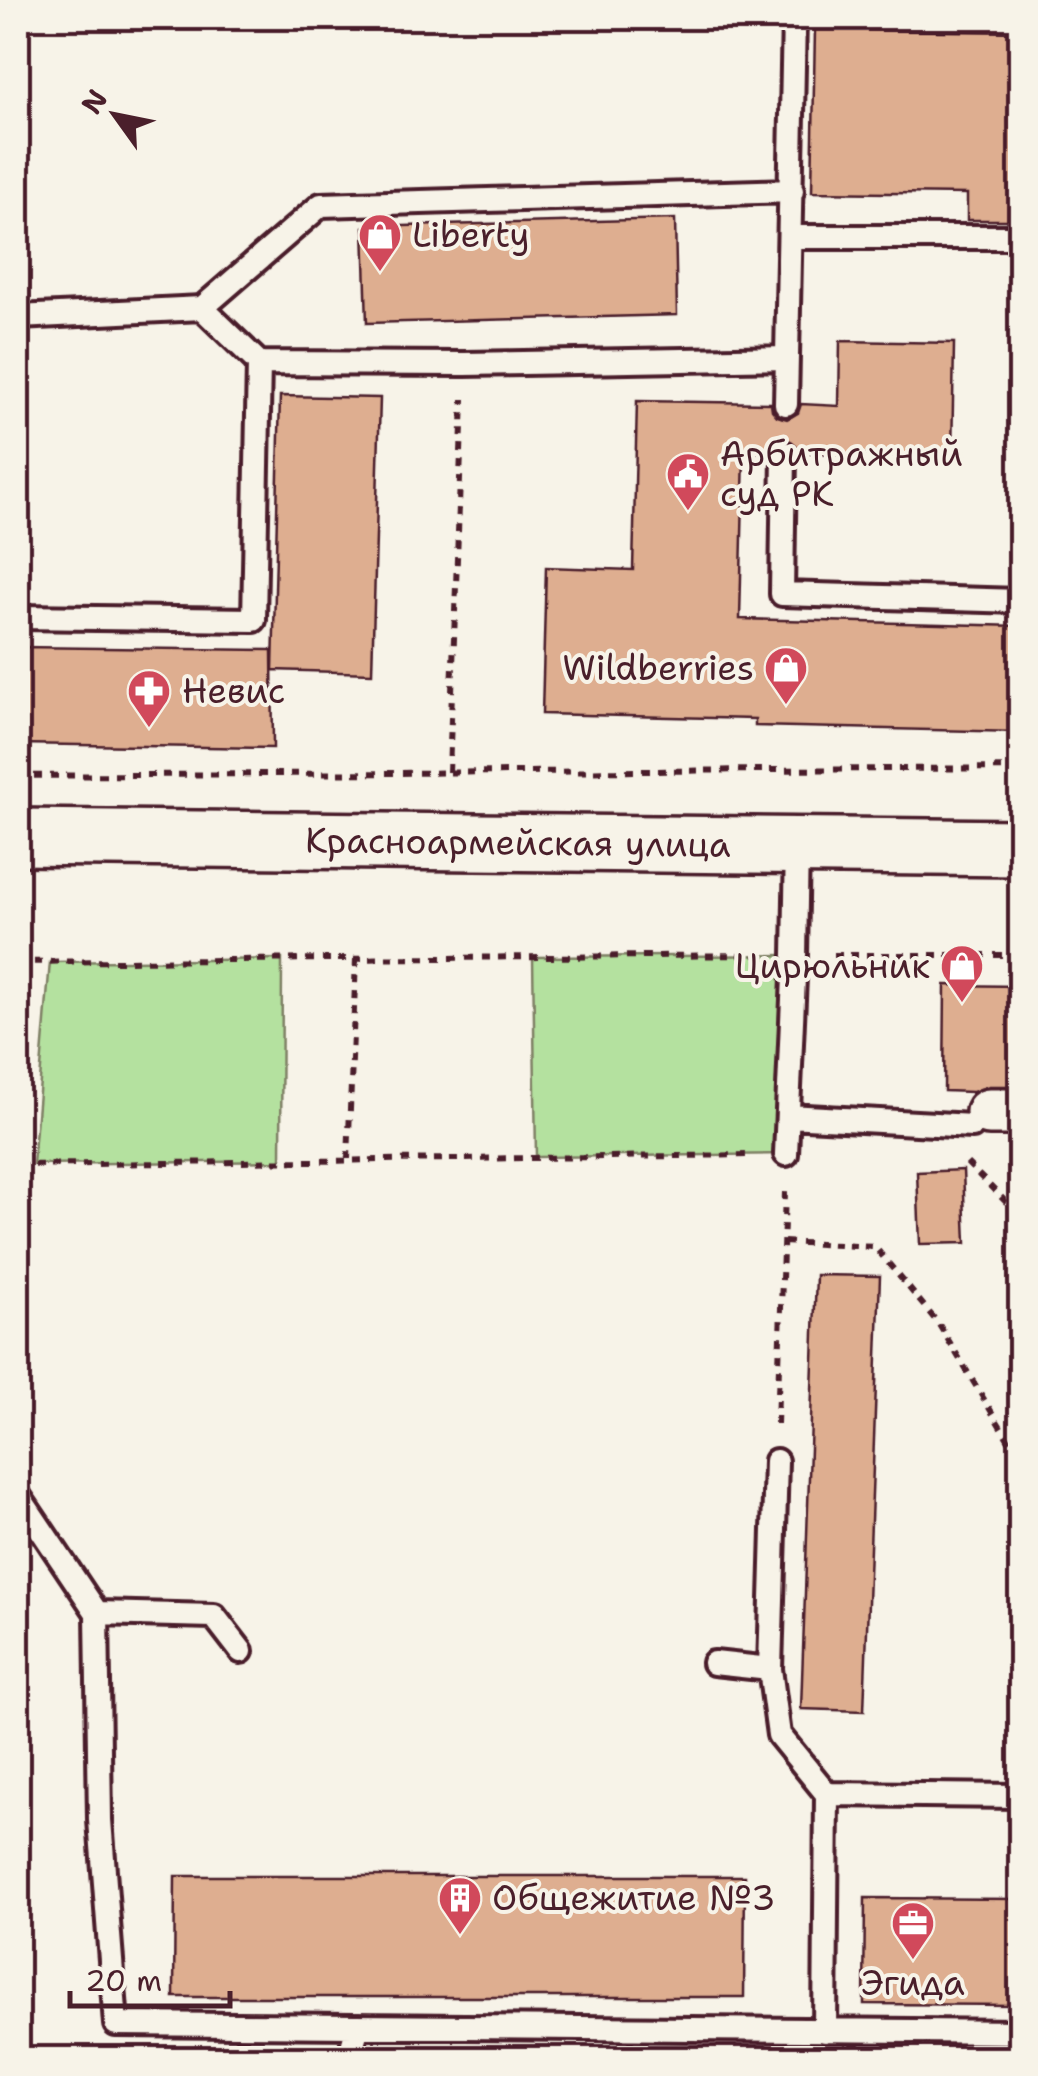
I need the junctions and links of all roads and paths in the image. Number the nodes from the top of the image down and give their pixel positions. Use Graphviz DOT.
graph roads {
  1 [pos="794,18"];
  2 [pos="792,191"];
  3 [pos="791,237"];
  4 [pos="1020,237"];
  5 [pos="202,308"];
  6 [pos="18,318"];
  7 [pos="787,358"];
  8 [pos="259,364"];
  9 [pos="465,364"];
  10 [pos="786,404"];
  11 [pos="784,453"];
  12 [pos="1020,601"];
  13 [pos="18,617"];
  14 [pos="1020,768"];
  15 [pos="449,772"];
  16 [pos="18,776"];
  17 [pos="18,837"];
  18 [pos="797,845"];
  19 [pos="1020,848"];
  20 [pos="795,954"];
  21 [pos="1020,955"];
  22 [pos="356,958"];
  23 [pos="18,962"];
  24 [pos="788,1116"];
  25 [pos="994,1117"];
  26 [pos="927,1124"];
  27 [pos="786,1154"];
  28 [pos="348,1158"];
  29 [pos="18,1164"];
  30 [pos="1020,1216"];
  31 [pos="784,1242"];
  32 [pos="1020,1459"];
  33 [pos="776,1461"];
  34 [pos="18,1495"];
  35 [pos="96,1613"];
  36 [pos="241,1650"];
  37 [pos="714,1663"];
  38 [pos="770,1669"];
  39 [pos="827,1794"];
  40 [pos="1020,1796"];
  41 [pos="358,2026"];
  42 [pos="825,2030"];
  43 [pos="1020,2032"];
  44 [pos="349,2058"];
  1 -- 2 [label="lane"];
  2 -- 3 [label="lane"];
  2 -- 5 [label="lane"];
  3 -- 4 [label="lane"];
  3 -- 7 [label="lane"];
  5 -- 6 [label="lane"];
  5 -- 8 [label="lane"];
  7 -- 9 [label="lane"];
  7 -- 10 [label="lane"];
  8 -- 9 [label="lane"];
  8 -- 13 [label="lane"];
  9 -- 15 [label="path"];
  11 -- 12 [label="lane"];
  14 -- 15 [label="path"];
  15 -- 16 [label="path"];
  17 -- 18 [label="main road, Красноармейская улица"];
  18 -- 19 [label="main road, Красноармейская улица"];
  18 -- 20 [label="lane"];
  20 -- 21 [label="path"];
  20 -- 22 [label="path"];
  20 -- 24 [label="lane"];
  22 -- 23 [label="path"];
  22 -- 28 [label="path"];
  24 -- 26 [label="lane"];
  24 -- 27 [label="lane"];
  25 -- 26 [label="lane"];
  26 -- 30 [label="path"];
  27 -- 28 [label="path"];
  27 -- 31 [label="path"];
  28 -- 29 [label="path"];
  31 -- 32 [label="path"];
  31 -- 33 [label="path"];
  33 -- 38 [label="lane"];
  34 -- 35 [label="lane"];
  35 -- 36 [label="lane"];
  35 -- 41 [label="lane"];
  37 -- 38 [label="lane"];
  38 -- 39 [label="lane"];
  39 -- 40 [label="lane"];
  39 -- 42 [label="lane"];
  41 -- 42 [label="lane"];
  41 -- 44 [label="lane"];
  42 -- 43 [label="lane"];
}
